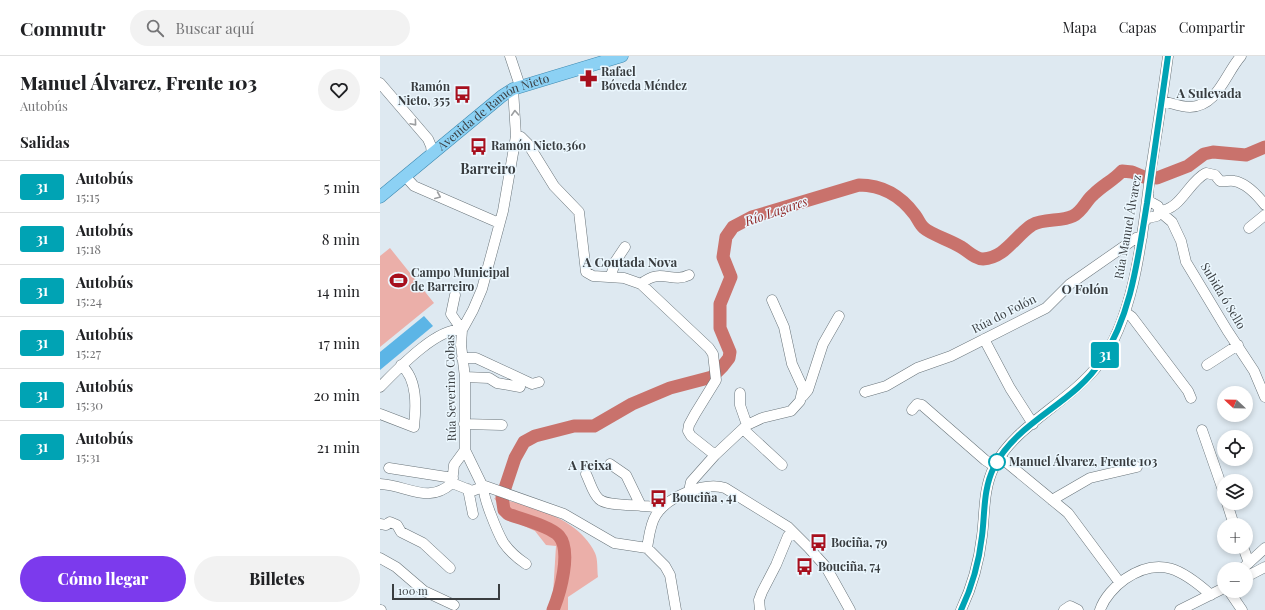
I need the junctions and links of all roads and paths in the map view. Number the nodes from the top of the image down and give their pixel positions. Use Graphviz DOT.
graph roads {
  1 [pos="510,56"];
  2 [pos="622,56"];
  3 [pos="1168,56"];
  4 [pos="1241,56"];
  5 [pos="380,83"];
  6 [pos="517,87"];
  7 [pos="1162,101"];
  8 [pos="516,136"];
  9 [pos="432,154"];
  10 [pos="405,176"];
  11 [pos="380,197"];
  12 [pos="1265,205"];
  13 [pos="1151,213"];
  14 [pos="1265,215"];
  15 [pos="499,223"];
  16 [pos="1249,228"];
  17 [pos="1142,237"];
  18 [pos="624,248"];
  19 [pos="689,275"];
  20 [pos="611,276"];
  21 [pos="641,284"];
  22 [pos="455,295"];
  23 [pos="772,300"];
  24 [pos="1124,312"];
  25 [pos="839,316"];
  26 [pos="462,330"];
  27 [pos="984,338"];
  28 [pos="1238,345"];
  29 [pos="462,358"];
  30 [pos="401,365"];
  31 [pos="1207,365"];
  32 [pos="464,377"];
  33 [pos="539,382"];
  34 [pos="381,385"];
  35 [pos="520,387"];
  36 [pos="865,392"];
  37 [pos="740,393"];
  38 [pos="1265,397"];
  39 [pos="1191,398"];
  40 [pos="800,401"];
  41 [pos="912,410"];
  42 [pos="380,414"];
  43 [pos="464,424"];
  44 [pos="1033,424"];
  45 [pos="502,425"];
  46 [pos="745,427"];
  47 [pos="1202,430"];
  48 [pos="465,450"];
  49 [pos="715,455"];
  50 [pos="997,462"];
  51 [pos="610,464"];
  52 [pos="782,465"];
  53 [pos="1137,467"];
  54 [pos="389,468"];
  55 [pos="586,474"];
  56 [pos="1217,474"];
  57 [pos="453,481"];
  58 [pos="380,484"];
  59 [pos="483,486"];
  60 [pos="468,489"];
  61 [pos="689,491"];
  62 [pos="1052,500"];
  63 [pos="641,506"];
  64 [pos="661,509"];
  65 [pos="473,514"];
  66 [pos="380,524"];
  67 [pos="794,533"];
  68 [pos="647,548"];
  69 [pos="1265,548"];
  70 [pos="380,558"];
  71 [pos="1250,562"];
  72 [pos="526,564"];
  73 [pos="1265,566"];
  74 [pos="450,568"];
  75 [pos="1253,573"];
  76 [pos="1120,583"];
  77 [pos="1217,592"];
  78 [pos="1212,595"];
  79 [pos="1234,598"];
  80 [pos="454,605"];
  81 [pos="676,610"];
  82 [pos="760,610"];
  83 [pos="850,610"];
  84 [pos="961,610"];
  85 [pos="1064,610"];
  86 [pos="1078,610"];
  87 [pos="1100,610"];
  88 [pos="1180,610"];
  89 [pos="1242,610"];
  1 -- 6 [label="street, Rúa Severino Cobas"];
  2 -- 6 [label="main road, Avenida de Ramón Nieto"];
  3 -- 7 [label="street, Rúa Manuel Álvarez"];
  4 -- 7 [label="street"];
  5 -- 9 [label="street, one-way"];
  8 -- 6 [label="street, Rúa Severino Cobas, one-way"];
  6 -- 9 [label="main road, Avenida de Ramón Nieto"];
  7 -- 13 [label="street, Rúa Manuel Álvarez"];
  8 -- 15 [label="street, Rúa Severino Cobas"];
  8 -- 20 [label="street"];
  9 -- 10 [label="main road, Avenida de Ramón Nieto"];
  10 -- 11 [label="main road, Avenida de Ramón Nieto"];
  10 -- 15 [label="street, one-way"];
  12 -- 13 [label="street"];
  13 -- 17 [label="street, Rúa Manuel Álvarez"];
  13 -- 28 [label="street, Subida ó Sello"];
  14 -- 16 [label="street"];
  15 -- 26 [label="street, Rúa Severino Cobas"];
  17 -- 24 [label="street, Rúa Manuel Álvarez"];
  17 -- 27 [label="street, Rúa do Folón"];
  18 -- 20 [label="street"];
  19 -- 21 [label="street"];
  20 -- 21 [label="street"];
  21 -- 49 [label="street"];
  22 -- 26 [label="street"];
  23 -- 40 [label="street"];
  24 -- 39 [label="street"];
  24 -- 44 [label="street, Rúa Manuel Álvarez"];
  25 -- 40 [label="street"];
  26 -- 29 [label="street, Rúa Severino Cobas"];
  26 -- 30 [label="street"];
  27 -- 36 [label="street, Rúa do Folón"];
  27 -- 44 [label="street"];
  28 -- 31 [label="street"];
  28 -- 38 [label="street, Subida ó Sello"];
  29 -- 32 [label="street, Rúa Severino Cobas"];
  29 -- 33 [label="street"];
  30 -- 34 [label="street"];
  30 -- 42 [label="street"];
  32 -- 35 [label="street"];
  32 -- 43 [label="street, Rúa Severino Cobas"];
  37 -- 46 [label="street"];
  40 -- 46 [label="street"];
  41 -- 50 [label="street"];
  43 -- 45 [label="street"];
  43 -- 48 [label="street, Rúa Severino Cobas"];
  44 -- 50 [label="street, Rúa Manuel Álvarez"];
  46 -- 49 [label="street"];
  46 -- 52 [label="street"];
  47 -- 56 [label="street"];
  48 -- 57 [label="street"];
  48 -- 59 [label="street, Rúa Severino Cobas"];
  49 -- 61 [label="street"];
  50 -- 62 [label="street"];
  50 -- 84 [label="street, Rúa Manuel Álvarez"];
  51 -- 63 [label="street"];
  53 -- 62 [label="street"];
  54 -- 57 [label="street"];
  55 -- 63 [label="street"];
  57 -- 58 [label="street"];
  57 -- 60 [label="street"];
  59 -- 60 [label="street"];
  59 -- 68 [label="street"];
  59 -- 72 [label="street, Rúa Severino Cobas"];
  60 -- 65 [label="street"];
  61 -- 64 [label="street"];
  61 -- 67 [label="street"];
  62 -- 76 [label="street"];
  63 -- 64 [label="street"];
  64 -- 68 [label="street"];
  66 -- 74 [label="street"];
  67 -- 82 [label="street"];
  67 -- 83 [label="street"];
  68 -- 81 [label="street"];
  69 -- 71 [label="street"];
  70 -- 80 [label="street"];
  73 -- 75 [label="street"];
  76 -- 78 [label="street"];
  76 -- 87 [label="street"];
  77 -- 78 [label="street"];
  78 -- 88 [label="street"];
  79 -- 89 [label="street"];
  85 -- 86 [label="street"];
}
